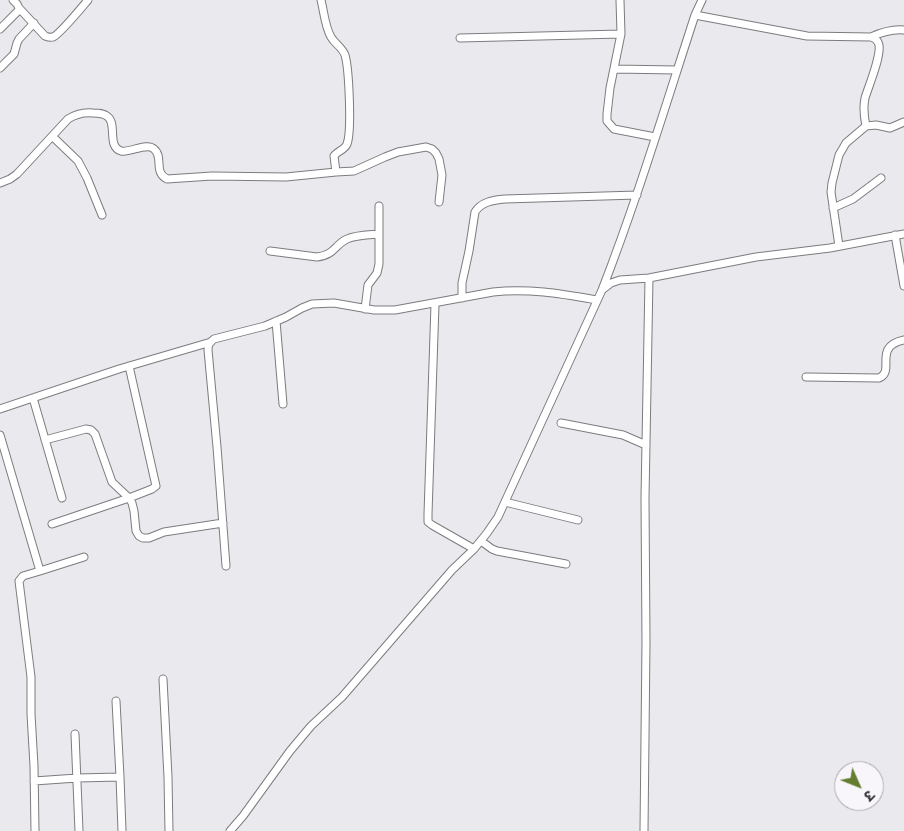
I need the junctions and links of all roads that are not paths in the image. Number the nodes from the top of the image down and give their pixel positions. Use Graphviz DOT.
graph roads {
  1 [pos="12,0"];
  2 [pos="88,0"];
  3 [pos="323,0"];
  4 [pos="620,0"];
  5 [pos="702,0"];
  6 [pos="19,8"];
  7 [pos="695,15"];
  8 [pos="34,24"];
  9 [pos="0,29"];
  10 [pos="904,30"];
  11 [pos="621,34"];
  12 [pos="871,37"];
  13 [pos="460,38"];
  14 [pos="0,68"];
  15 [pos="614,69"];
  16 [pos="677,70"];
  17 [pos="904,122"];
  18 [pos="866,126"];
  19 [pos="52,136"];
  20 [pos="655,137"];
  21 [pos="336,172"];
  22 [pos="881,178"];
  23 [pos="0,183"];
  24 [pos="637,195"];
  25 [pos="439,202"];
  26 [pos="379,206"];
  27 [pos="833,208"];
  28 [pos="102,215"];
  29 [pos="379,234"];
  30 [pos="904,234"];
  31 [pos="896,235"];
  32 [pos="838,246"];
  33 [pos="270,251"];
  34 [pos="649,278"];
  35 [pos="904,286"];
  36 [pos="602,290"];
  37 [pos="462,298"];
  38 [pos="597,300"];
  39 [pos="435,304"];
  40 [pos="365,309"];
  41 [pos="276,321"];
  42 [pos="904,340"];
  43 [pos="211,342"];
  44 [pos="129,366"];
  45 [pos="806,377"];
  46 [pos="32,398"];
  47 [pos="283,404"];
  48 [pos="0,409"];
  49 [pos="560,423"];
  50 [pos="0,434"];
  51 [pos="45,440"];
  52 [pos="646,445"];
  53 [pos="62,498"];
  54 [pos="129,498"];
  55 [pos="505,502"];
  56 [pos="578,520"];
  57 [pos="52,524"];
  58 [pos="223,524"];
  59 [pos="481,541"];
  60 [pos="474,549"];
  61 [pos="84,556"];
  62 [pos="566,564"];
  63 [pos="226,566"];
  64 [pos="40,571"];
  65 [pos="163,679"];
  66 [pos="116,701"];
  67 [pos="75,734"];
  68 [pos="120,777"];
  69 [pos="77,778"];
  70 [pos="34,781"];
  71 [pos="35,831"];
  72 [pos="79,831"];
  73 [pos="122,831"];
  74 [pos="169,831"];
  75 [pos="230,831"];
  76 [pos="644,831"];
  1 -- 6 [label="street"];
  2 -- 8 [label="street"];
  3 -- 21 [label="street"];
  4 -- 11 [label="street"];
  5 -- 7 [label="street"];
  6 -- 8 [label="street"];
  6 -- 9 [label="street"];
  7 -- 12 [label="street"];
  7 -- 16 [label="street"];
  8 -- 14 [label="street"];
  10 -- 12 [label="street"];
  11 -- 13 [label="street"];
  11 -- 15 [label="street"];
  12 -- 18 [label="street"];
  15 -- 16 [label="street"];
  15 -- 20 [label="street"];
  16 -- 20 [label="street"];
  17 -- 18 [label="street"];
  18 -- 27 [label="street"];
  19 -- 21 [label="street"];
  19 -- 23 [label="street"];
  19 -- 28 [label="street"];
  20 -- 24 [label="street"];
  21 -- 25 [label="street"];
  22 -- 27 [label="street"];
  24 -- 36 [label="street"];
  24 -- 37 [label="street"];
  26 -- 29 [label="street"];
  27 -- 32 [label="street"];
  29 -- 33 [label="street"];
  29 -- 40 [label="street"];
  30 -- 31 [label="street"];
  31 -- 32 [label="street"];
  31 -- 35 [label="street"];
  32 -- 34 [label="street"];
  34 -- 36 [label="street"];
  34 -- 52 [label="street"];
  36 -- 38 [label="street"];
  37 -- 38 [label="street"];
  37 -- 39 [label="street"];
  38 -- 55 [label="street"];
  39 -- 40 [label="street"];
  39 -- 60 [label="street"];
  40 -- 41 [label="street"];
  41 -- 43 [label="street"];
  41 -- 47 [label="street"];
  42 -- 45 [label="street"];
  43 -- 44 [label="street"];
  43 -- 58 [label="street"];
  44 -- 46 [label="street"];
  44 -- 54 [label="street"];
  46 -- 48 [label="street"];
  46 -- 51 [label="street"];
  49 -- 52 [label="street"];
  50 -- 64 [label="street"];
  51 -- 53 [label="street"];
  51 -- 54 [label="street"];
  52 -- 76 [label="street"];
  54 -- 57 [label="street"];
  54 -- 58 [label="street"];
  55 -- 56 [label="street"];
  55 -- 59 [label="street"];
  58 -- 63 [label="street"];
  59 -- 60 [label="street"];
  59 -- 62 [label="street"];
  60 -- 75 [label="street"];
  61 -- 64 [label="street"];
  64 -- 70 [label="street"];
  65 -- 74 [label="street"];
  66 -- 68 [label="street"];
  67 -- 69 [label="street"];
  68 -- 69 [label="street"];
  68 -- 73 [label="street"];
  69 -- 70 [label="street"];
  69 -- 72 [label="street"];
  70 -- 71 [label="street"];
}
